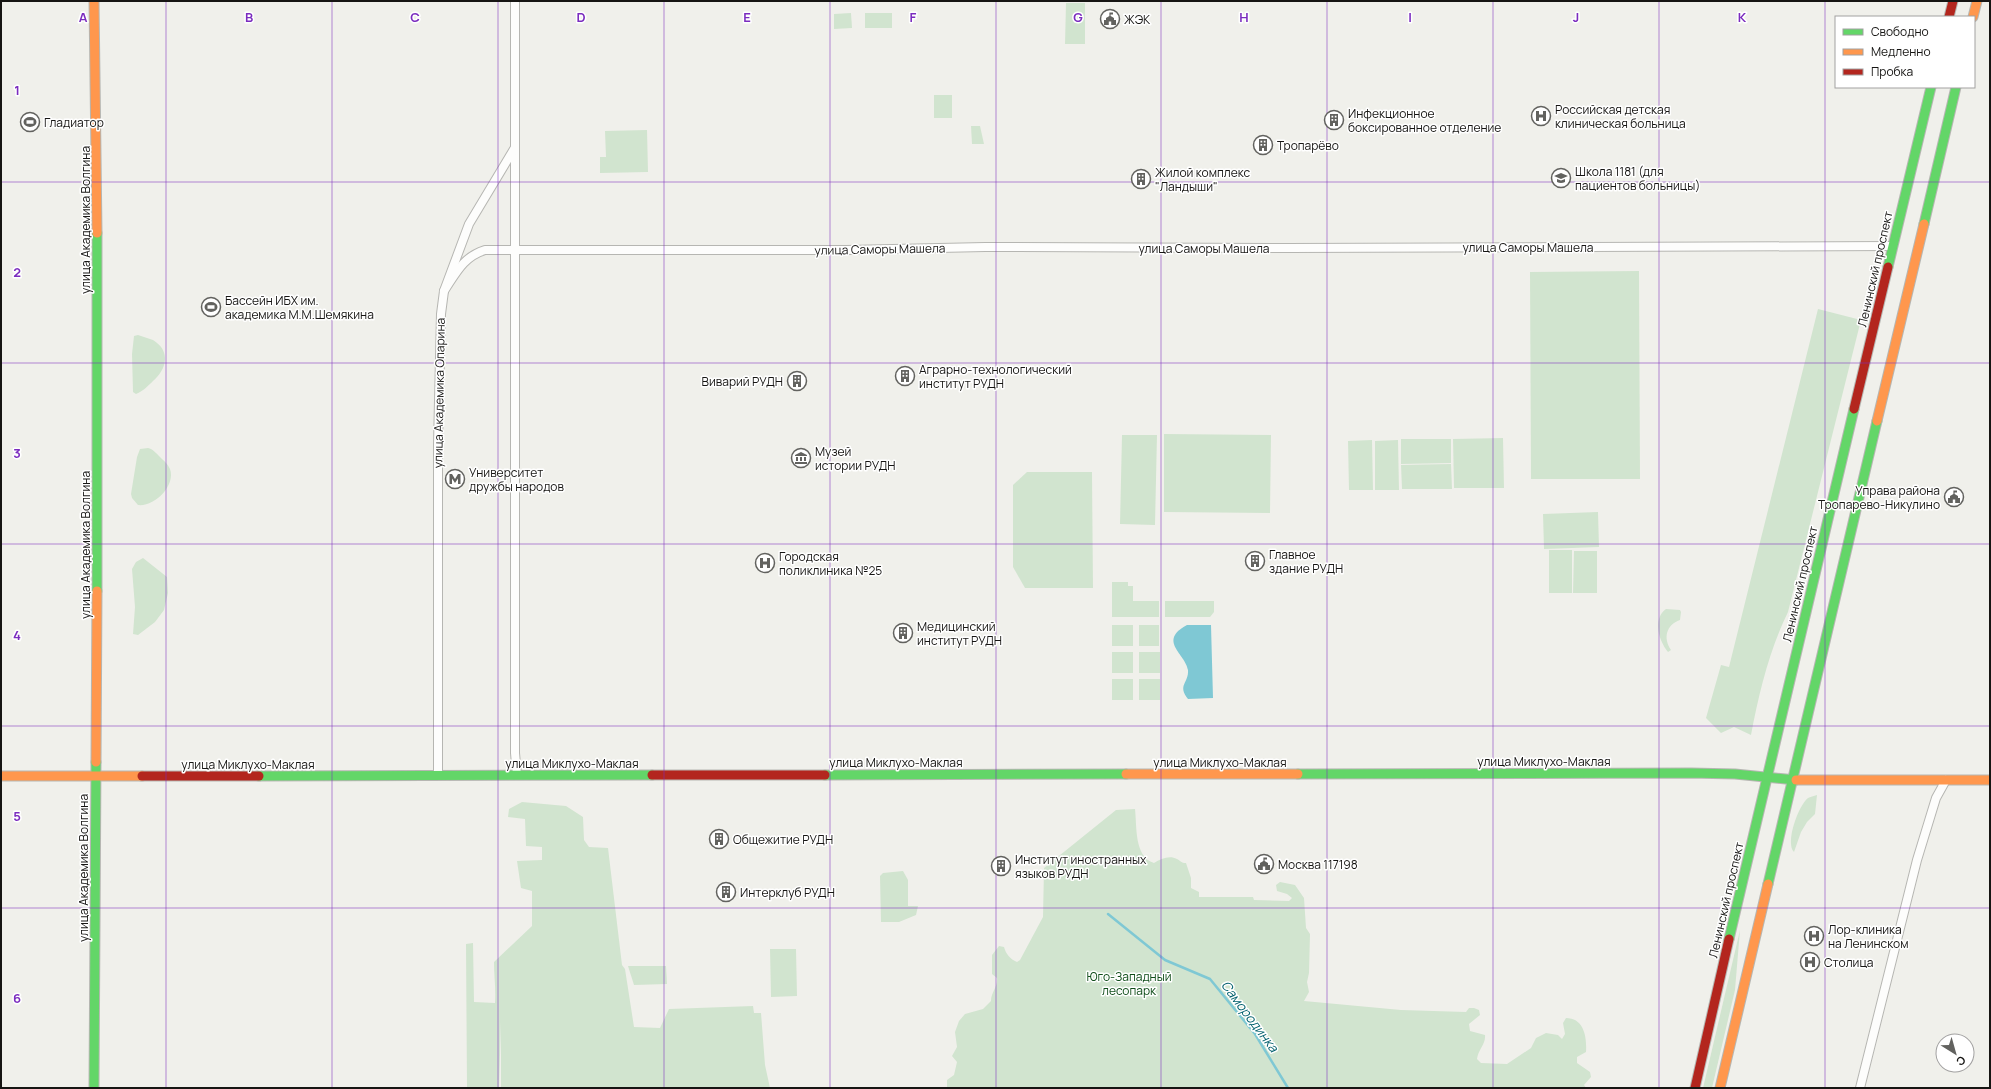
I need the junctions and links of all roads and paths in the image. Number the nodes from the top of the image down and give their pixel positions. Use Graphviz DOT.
graph roads {
  1 [pos="94,1"];
  2 [pos="515,1"];
  3 [pos="1953,1"];
  4 [pos="1977,2"];
  5 [pos="1949,16"];
  6 [pos="1973,16"];
  7 [pos="1932,88"];
  8 [pos="1956,88"];
  9 [pos="514,148"];
  10 [pos="1893,246"];
  11 [pos="514,251"];
  12 [pos="444,291"];
  13 [pos="517,775"];
  14 [pos="1,776"];
  15 [pos="96,776"];
  16 [pos="438,776"];
  17 [pos="1767,777"];
  18 [pos="1792,780"];
  19 [pos="1946,780"];
  20 [pos="1990,780"];
  21 [pos="94,1088"];
  22 [pos="1695,1088"];
  23 [pos="1720,1088"];
  24 [pos="1860,1088"];
  1 -- 15 [label="main road, улица Академика Волгина"];
  2 -- 9 [label="street"];
  3 -- 5 [label="main road"];
  4 -- 6 [label="main road"];
  7 -- 10 [label="main road, Ленинский проспект"];
  8 -- 18 [label="main road"];
  9 -- 11 [label="street"];
  9 -- 12 [label="street, улица Академика Опарина"];
  10 -- 11 [label="street, улица Саморы Машела"];
  10 -- 17 [label="main road, Ленинский проспект"];
  11 -- 12 [label="street, улица Саморы Машела"];
  11 -- 13 [label="street"];
  12 -- 16 [label="street, улица Академика Опарина"];
  13 -- 16 [label="main road, улица Миклухо-Маклая"];
  13 -- 17 [label="main road, улица Миклухо-Маклая"];
  14 -- 15 [label="main road, улица Миклухо-Маклая"];
  15 -- 16 [label="main road, улица Миклухо-Маклая"];
  15 -- 21 [label="main road, улица Академика Волгина"];
  17 -- 18 [label="main road, улица Миклухо-Маклая"];
  17 -- 22 [label="main road, Ленинский проспект"];
  18 -- 19 [label="main road, улица Миклухо-Маклая"];
  18 -- 23 [label="main road"];
  19 -- 20 [label="main road, улица Миклухо-Маклая"];
  19 -- 24 [label="street"];
}
